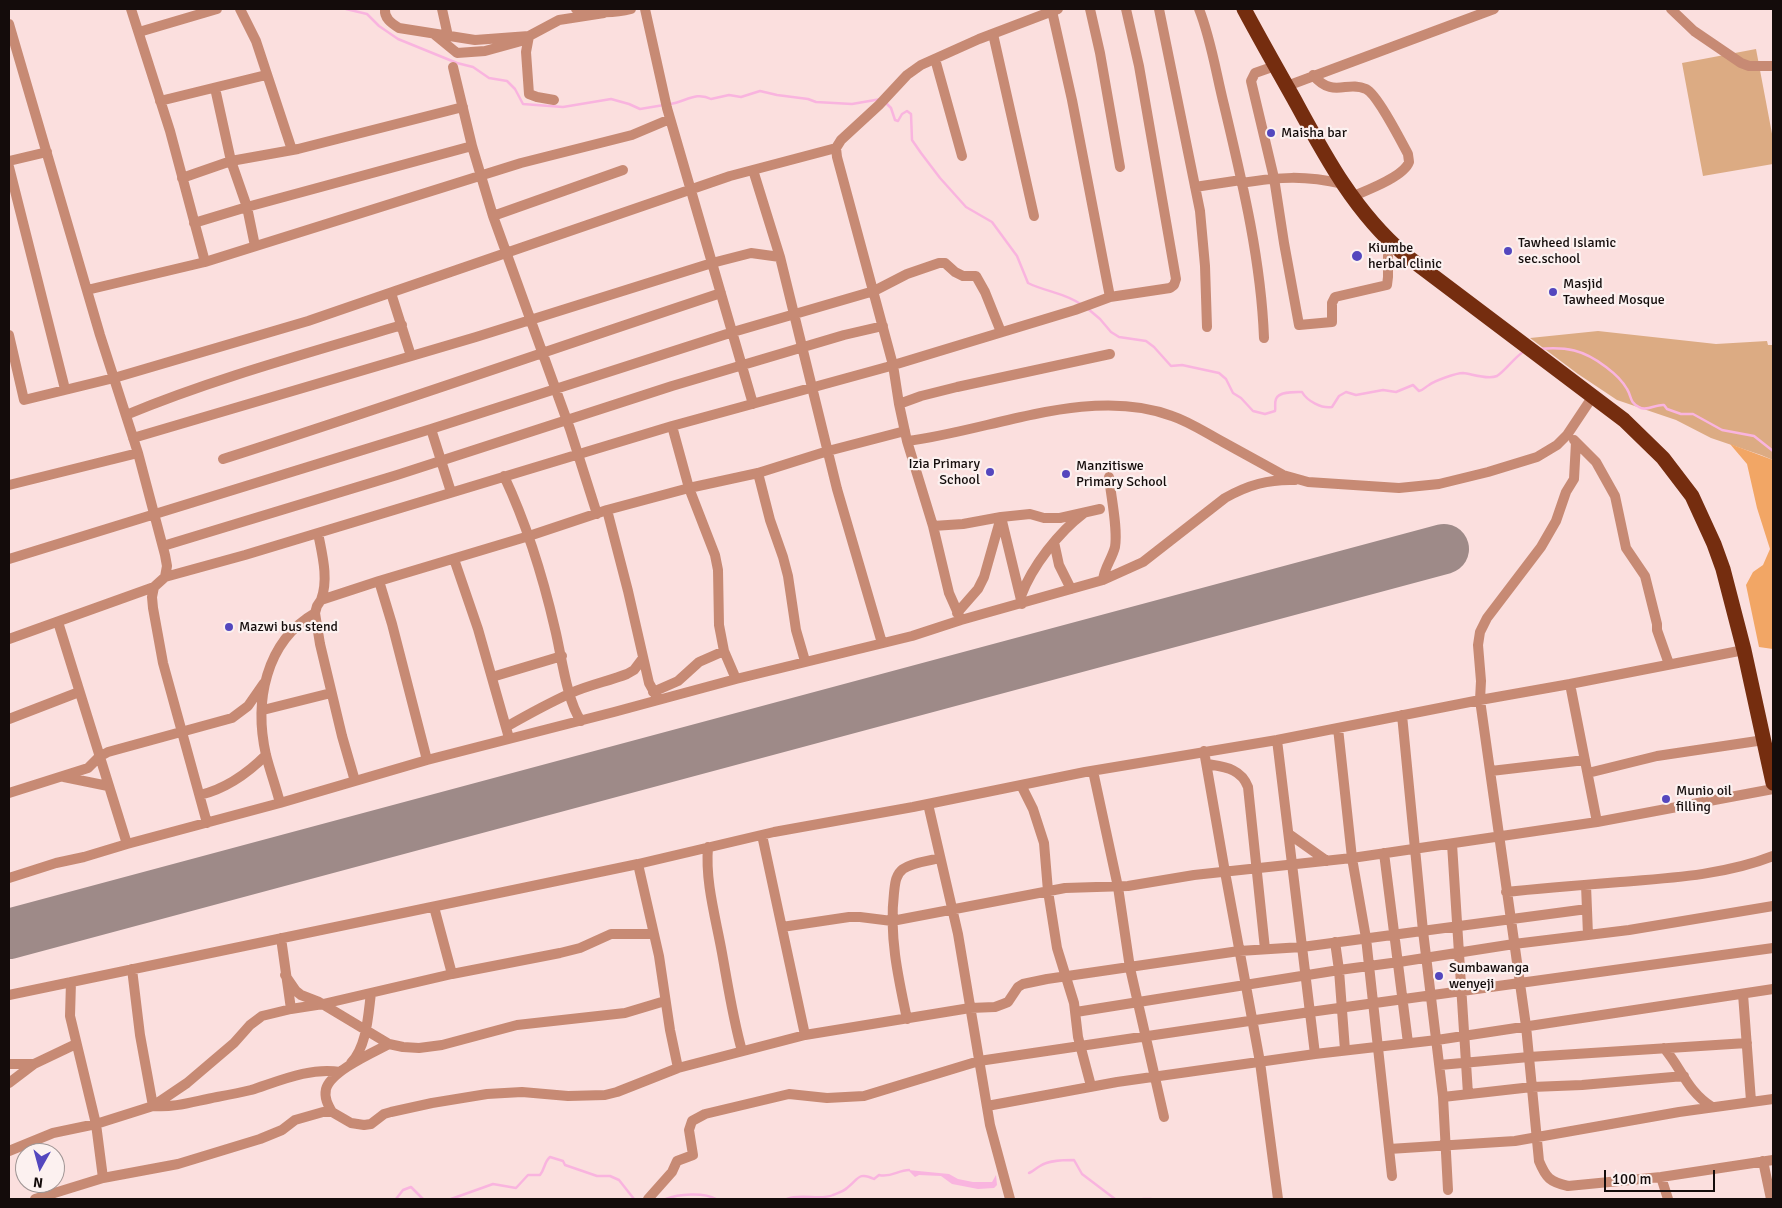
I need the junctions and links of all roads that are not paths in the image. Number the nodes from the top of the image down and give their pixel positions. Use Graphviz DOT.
graph roads {
  1 [pos="131,9"];
  2 [pos="216,9"];
  3 [pos="240,9"];
  4 [pos="385,9"];
  5 [pos="442,9"];
  6 [pos="576,9"];
  7 [pos="631,9"];
  8 [pos="645,9"];
  9 [pos="1090,9"];
  10 [pos="1126,9"];
  11 [pos="1159,9"];
  12 [pos="1199,9"];
  13 [pos="1244,9"];
  14 [pos="1494,9"];
  15 [pos="1671,9"];
  16 [pos="1055,10"];
  17 [pos="604,13"];
  18 [pos="9,24"];
  19 [pos="139,32"];
  20 [pos="433,33"];
  21 [pos="993,34"];
  22 [pos="448,36"];
  23 [pos="529,37"];
  24 [pos="935,58"];
  25 [pos="1275,66"];
  26 [pos="1773,66"];
  27 [pos="453,67"];
  28 [pos="266,75"];
  29 [pos="1313,75"];
  30 [pos="1286,86"];
  31 [pos="215,88"];
  32 [pos="554,100"];
  33 [pos="160,101"];
  34 [pos="463,107"];
  35 [pos="670,119"];
  36 [pos="472,146"];
  37 [pos="836,148"];
  38 [pos="292,150"];
  39 [pos="47,152"];
  40 [pos="962,156"];
  41 [pos="9,161"];
  42 [pos="231,161"];
  43 [pos="9,167"];
  44 [pos="1120,167"];
  45 [pos="623,170"];
  46 [pos="754,170"];
  47 [pos="482,176"];
  48 [pos="182,178"];
  49 [pos="1274,178"];
  50 [pos="1241,182"];
  51 [pos="1195,187"];
  52 [pos="691,190"];
  53 [pos="1347,190"];
  54 [pos="247,207"];
  55 [pos="493,216"];
  56 [pos="1034,216"];
  57 [pos="194,223"];
  58 [pos="1388,241"];
  59 [pos="255,246"];
  60 [pos="508,254"];
  61 [pos="780,257"];
  62 [pos="205,262"];
  63 [pos="712,263"];
  64 [pos="87,290"];
  65 [pos="874,291"];
  66 [pos="391,293"];
  67 [pos="721,293"];
  68 [pos="1110,297"];
  69 [pos="794,314"];
  70 [pos="531,319"];
  71 [pos="402,325"];
  72 [pos="883,326"];
  73 [pos="1207,327"];
  74 [pos="733,332"];
  75 [pos="1002,332"];
  76 [pos="9,335"];
  77 [pos="1264,338"];
  78 [pos="802,347"];
  79 [pos="542,352"];
  80 [pos="1110,354"];
  81 [pos="411,356"];
  82 [pos="742,365"];
  83 [pos="893,365"];
  84 [pos="114,378"];
  85 [pos="65,388"];
  86 [pos="813,389"];
  87 [pos="555,390"];
  88 [pos="1592,396"];
  89 [pos="753,404"];
  90 [pos="899,404"];
  91 [pos="126,415"];
  92 [pos="565,419"];
  93 [pos="672,426"];
  94 [pos="431,429"];
  95 [pos="1567,435"];
  96 [pos="906,436"];
  97 [pos="133,438"];
  98 [pos="1576,442"];
  99 [pos="828,451"];
  100 [pos="138,453"];
  101 [pos="577,455"];
  102 [pos="223,459"];
  103 [pos="442,460"];
  104 [pos="758,473"];
  105 [pos="504,476"];
  106 [pos="1108,477"];
  107 [pos="1295,480"];
  108 [pos="9,485"];
  109 [pos="689,488"];
  110 [pos="451,492"];
  111 [pos="1100,509"];
  112 [pos="602,512"];
  113 [pos="1085,512"];
  114 [pos="155,513"];
  115 [pos="1001,517"];
  116 [pos="933,526"];
  117 [pos="318,533"];
  118 [pos="529,536"];
  119 [pos="1054,542"];
  120 [pos="163,546"];
  121 [pos="9,559"];
  122 [pos="454,559"];
  123 [pos="165,577"];
  124 [pos="1103,580"];
  125 [pos="379,581"];
  126 [pos="154,587"];
  127 [pos="1070,589"];
  128 [pos="321,600"];
  129 [pos="1021,600"];
  130 [pos="315,613"];
  131 [pos="959,617"];
  132 [pos="58,622"];
  133 [pos="9,639"];
  134 [pos="882,643"];
  135 [pos="1744,650"];
  136 [pos="724,651"];
  137 [pos="562,656"];
  138 [pos="643,658"];
  139 [pos="805,661"];
  140 [pos="1669,664"];
  141 [pos="492,677"];
  142 [pos="736,678"];
  143 [pos="264,683"];
  144 [pos="1570,684"];
  145 [pos="78,692"];
  146 [pos="331,693"];
  147 [pos="570,694"];
  148 [pos="656,696"];
  149 [pos="1480,700"];
  150 [pos="263,710"];
  151 [pos="1402,716"];
  152 [pos="9,718"];
  153 [pos="580,721"];
  154 [pos="506,727"];
  155 [pos="1338,728"];
  156 [pos="182,730"];
  157 [pos="509,738"];
  158 [pos="1277,740"];
  159 [pos="1764,740"];
  160 [pos="1204,751"];
  161 [pos="266,755"];
  162 [pos="99,757"];
  163 [pos="427,760"];
  164 [pos="1585,760"];
  165 [pos="1207,764"];
  166 [pos="1093,771"];
  167 [pos="1491,771"];
  168 [pos="1588,773"];
  169 [pos="63,776"];
  170 [pos="355,781"];
  171 [pos="1773,783"];
  172 [pos="1021,785"];
  173 [pos="108,786"];
  174 [pos="1773,789"];
  175 [pos="9,793"];
  176 [pos="200,796"];
  177 [pos="280,803"];
  178 [pos="928,804"];
  179 [pos="1597,822"];
  180 [pos="206,823"];
  181 [pos="1289,834"];
  182 [pos="762,835"];
  183 [pos="1500,837"];
  184 [pos="127,844"];
  185 [pos="1452,844"];
  186 [pos="708,847"];
  187 [pos="1414,849"];
  188 [pos="1384,854"];
  189 [pos="1773,856"];
  190 [pos="940,858"];
  191 [pos="1352,858"];
  192 [pos="1327,861"];
  193 [pos="638,864"];
  194 [pos="1293,865"];
  195 [pos="1258,869"];
  196 [pos="1225,872"];
  197 [pos="9,878"];
  198 [pos="1586,885"];
  199 [pos="1118,887"];
  200 [pos="1048,891"];
  201 [pos="1506,892"];
  202 [pos="1773,906"];
  203 [pos="434,907"];
  204 [pos="1587,908"];
  205 [pos="952,910"];
  206 [pos="1510,920"];
  207 [pos="892,921"];
  208 [pos="1457,926"];
  209 [pos="782,927"];
  210 [pos="1423,931"];
  211 [pos="654,934"];
  212 [pos="1395,934"];
  213 [pos="1588,935"];
  214 [pos="281,938"];
  215 [pos="1366,938"];
  216 [pos="1335,942"];
  217 [pos="1514,944"];
  218 [pos="1302,947"];
  219 [pos="1773,948"];
  220 [pos="1265,949"];
  221 [pos="1240,951"];
  222 [pos="1460,952"];
  223 [pos="1427,958"];
  224 [pos="1398,962"];
  225 [pos="1369,966"];
  226 [pos="1130,968"];
  227 [pos="132,969"];
  228 [pos="1339,970"];
  229 [pos="452,974"];
  230 [pos="286,975"];
  231 [pos="1306,975"];
  232 [pos="1064,976"];
  233 [pos="70,982"];
  234 [pos="1519,983"];
  235 [pos="1247,985"];
  236 [pos="1773,989"];
  237 [pos="1461,992"];
  238 [pos="371,993"];
  239 [pos="1743,994"];
  240 [pos="9,995"];
  241 [pos="1432,996"];
  242 [pos="1403,1000"];
  243 [pos="665,1001"];
  244 [pos="1137,1003"];
  245 [pos="322,1004"];
  246 [pos="1373,1004"];
  247 [pos="970,1008"];
  248 [pos="1342,1008"];
  249 [pos="291,1009"];
  250 [pos="1076,1012"];
  251 [pos="1310,1012"];
  252 [pos="907,1019"];
  253 [pos="1252,1020"];
  254 [pos="1526,1026"];
  255 [pos="365,1028"];
  256 [pos="375,1035"];
  257 [pos="805,1035"];
  258 [pos="1146,1035"];
  259 [pos="1465,1035"];
  260 [pos="1437,1040"];
  261 [pos="1408,1043"];
  262 [pos="1747,1043"];
  263 [pos="76,1044"];
  264 [pos="389,1044"];
  265 [pos="1081,1046"];
  266 [pos="1378,1046"];
  267 [pos="1664,1048"];
  268 [pos="1346,1050"];
  269 [pos="742,1052"];
  270 [pos="358,1053"];
  271 [pos="1315,1054"];
  272 [pos="1529,1057"];
  273 [pos="979,1060"];
  274 [pos="1260,1062"];
  275 [pos="1467,1062"];
  276 [pos="9,1064"];
  277 [pos="34,1064"];
  278 [pos="1440,1065"];
  279 [pos="678,1068"];
  280 [pos="342,1070"];
  281 [pos="1154,1076"];
  282 [pos="1684,1076"];
  283 [pos="9,1083"];
  284 [pos="1091,1086"];
  285 [pos="1532,1087"];
  286 [pos="1468,1094"];
  287 [pos="1443,1096"];
  288 [pos="1773,1099"];
  289 [pos="1751,1101"];
  290 [pos="153,1106"];
  291 [pos="987,1106"];
  292 [pos="1712,1107"];
  293 [pos="332,1112"];
  294 [pos="1164,1117"];
  295 [pos="96,1124"];
  296 [pos="1538,1138"];
  297 [pos="1446,1145"];
  298 [pos="1389,1149"];
  299 [pos="9,1151"];
  300 [pos="1768,1161"];
  301 [pos="1392,1176"];
  302 [pos="1661,1177"];
  303 [pos="103,1178"];
  304 [pos="1448,1190"];
  305 [pos="58,1196"];
  306 [pos="1008,1197"];
  307 [pos="35,1199"];
  308 [pos="648,1199"];
  309 [pos="1278,1199"];
  310 [pos="1668,1199"];
  311 [pos="1771,1199"];
  1 -- 19 [label="street"];
  2 -- 19 [label="street"];
  3 -- 28 [label="street"];
  4 -- 20 [label="street"];
  5 -- 22 [label="street"];
  6 -- 17 [label="street"];
  7 -- 17 [label="street"];
  8 -- 35 [label="street"];
  9 -- 44 [label="street"];
  10 -- 68 [label="street"];
  11 -- 51 [label="street"];
  12 -- 50 [label="street"];
  13 -- 25 [label="highway"];
  14 -- 29 [label="street"];
  15 -- 26 [label="street"];
  16 -- 21 [label="street"];
  16 -- 68 [label="street"];
  17 -- 23 [label="street"];
  18 -- 39 [label="street"];
  19 -- 33 [label="street"];
  20 -- 22 [label="street"];
  20 -- 23 [label="street"];
  21 -- 24 [label="street"];
  21 -- 56 [label="street"];
  22 -- 23 [label="street"];
  23 -- 32 [label="street"];
  24 -- 37 [label="street"];
  24 -- 40 [label="street"];
  25 -- 30 [label="highway"];
  25 -- 49 [label="street"];
  27 -- 34 [label="street"];
  28 -- 31 [label="street"];
  28 -- 38 [label="street"];
  29 -- 30 [label="street"];
  29 -- 53 [label="street"];
  30 -- 53 [label="highway"];
  31 -- 33 [label="street"];
  31 -- 42 [label="street"];
  33 -- 48 [label="street"];
  34 -- 36 [label="street"];
  34 -- 38 [label="street"];
  35 -- 47 [label="street"];
  35 -- 52 [label="street"];
  36 -- 47 [label="street"];
  36 -- 54 [label="street"];
  37 -- 46 [label="street"];
  37 -- 65 [label="street"];
  38 -- 42 [label="street"];
  39 -- 41 [label="street"];
  39 -- 64 [label="street"];
  42 -- 48 [label="street"];
  42 -- 54 [label="street"];
  43 -- 85 [label="street"];
  45 -- 55 [label="street"];
  46 -- 52 [label="street"];
  46 -- 61 [label="street"];
  47 -- 55 [label="street"];
  47 -- 59 [label="street"];
  48 -- 57 [label="street"];
  49 -- 50 [label="street"];
  49 -- 53 [label="street"];
  49 -- 58 [label="street"];
  50 -- 51 [label="street"];
  50 -- 77 [label="street"];
  51 -- 73 [label="street"];
  52 -- 60 [label="street"];
  52 -- 63 [label="street"];
  53 -- 58 [label="highway"];
  54 -- 57 [label="street"];
  54 -- 59 [label="street"];
  55 -- 60 [label="street"];
  57 -- 62 [label="street"];
  58 -- 88 [label="highway"];
  59 -- 62 [label="street"];
  60 -- 66 [label="street"];
  60 -- 70 [label="street"];
  61 -- 63 [label="street"];
  61 -- 69 [label="street"];
  62 -- 64 [label="street"];
  63 -- 67 [label="street"];
  63 -- 70 [label="street"];
  64 -- 84 [label="street"];
  65 -- 69 [label="street"];
  65 -- 72 [label="street"];
  65 -- 75 [label="street"];
  66 -- 71 [label="street"];
  66 -- 84 [label="street"];
  67 -- 74 [label="street"];
  67 -- 79 [label="street"];
  68 -- 75 [label="street"];
  69 -- 74 [label="street"];
  69 -- 78 [label="street"];
  70 -- 79 [label="street"];
  70 -- 81 [label="street"];
  71 -- 81 [label="street"];
  71 -- 91 [label="street"];
  72 -- 78 [label="street"];
  72 -- 83 [label="street"];
  74 -- 82 [label="street"];
  74 -- 87 [label="street"];
  75 -- 83 [label="street"];
  76 -- 85 [label="street"];
  78 -- 82 [label="street"];
  78 -- 86 [label="street"];
  79 -- 87 [label="street"];
  79 -- 102 [label="street"];
  80 -- 90 [label="street"];
  81 -- 97 [label="street"];
  82 -- 89 [label="street"];
  82 -- 92 [label="street"];
  83 -- 86 [label="street"];
  83 -- 90 [label="street"];
  84 -- 85 [label="street"];
  84 -- 91 [label="street"];
  86 -- 89 [label="street"];
  86 -- 99 [label="street"];
  87 -- 92 [label="street"];
  87 -- 94 [label="street"];
  88 -- 95 [label="street"];
  88 -- 135 [label="highway"];
  89 -- 93 [label="street"];
  90 -- 96 [label="street"];
  91 -- 97 [label="street"];
  92 -- 101 [label="street"];
  92 -- 103 [label="street"];
  93 -- 101 [label="street"];
  93 -- 109 [label="street"];
  94 -- 103 [label="street"];
  94 -- 114 [label="street"];
  95 -- 98 [label="street"];
  95 -- 107 [label="street"];
  96 -- 99 [label="street"];
  96 -- 107 [label="street"];
  96 -- 116 [label="street"];
  97 -- 100 [label="street"];
  98 -- 140 [label="street"];
  98 -- 149 [label="street"];
  99 -- 104 [label="street"];
  99 -- 134 [label="street"];
  100 -- 108 [label="street"];
  100 -- 114 [label="street"];
  101 -- 105 [label="street"];
  101 -- 112 [label="street"];
  103 -- 110 [label="street"];
  103 -- 120 [label="street"];
  104 -- 109 [label="street"];
  104 -- 139 [label="street"];
  105 -- 110 [label="street"];
  105 -- 118 [label="street"];
  106 -- 124 [label="street"];
  107 -- 124 [label="street"];
  109 -- 112 [label="street"];
  109 -- 136 [label="street"];
  110 -- 117 [label="street"];
  111 -- 113 [label="street"];
  112 -- 118 [label="street"];
  112 -- 138 [label="street"];
  113 -- 115 [label="street"];
  113 -- 119 [label="street"];
  114 -- 120 [label="street"];
  114 -- 121 [label="street"];
  115 -- 116 [label="street"];
  115 -- 129 [label="street"];
  115 -- 131 [label="street"];
  116 -- 131 [label="street"];
  117 -- 123 [label="street"];
  117 -- 128 [label="street"];
  118 -- 122 [label="street"];
  118 -- 137 [label="street"];
  119 -- 127 [label="street"];
  119 -- 129 [label="street"];
  120 -- 123 [label="street"];
  122 -- 125 [label="street"];
  122 -- 141 [label="street"];
  123 -- 126 [label="street"];
  124 -- 127 [label="street"];
  125 -- 128 [label="street"];
  125 -- 163 [label="street"];
  126 -- 132 [label="street"];
  126 -- 156 [label="street"];
  127 -- 129 [label="street"];
  128 -- 130 [label="street"];
  129 -- 131 [label="street"];
  130 -- 143 [label="street"];
  130 -- 146 [label="street"];
  131 -- 134 [label="street"];
  132 -- 133 [label="street"];
  132 -- 145 [label="street"];
  134 -- 139 [label="street"];
  135 -- 140 [label="street"];
  135 -- 159 [label="highway"];
  136 -- 142 [label="street"];
  136 -- 148 [label="street"];
  137 -- 141 [label="street"];
  137 -- 147 [label="street"];
  138 -- 147 [label="street"];
  138 -- 148 [label="street"];
  139 -- 142 [label="street"];
  140 -- 144 [label="street"];
  141 -- 154 [label="street"];
  142 -- 148 [label="street"];
  143 -- 150 [label="street"];
  143 -- 156 [label="street"];
  144 -- 149 [label="street"];
  144 -- 164 [label="street"];
  145 -- 152 [label="street"];
  145 -- 162 [label="street"];
  146 -- 150 [label="street"];
  146 -- 170 [label="street"];
  147 -- 153 [label="street"];
  147 -- 154 [label="street"];
  148 -- 153 [label="street"];
  149 -- 151 [label="street"];
  149 -- 167 [label="street"];
  150 -- 161 [label="street"];
  151 -- 155 [label="street"];
  151 -- 187 [label="street"];
  153 -- 157 [label="street"];
  154 -- 157 [label="street"];
  155 -- 158 [label="street"];
  155 -- 191 [label="street"];
  156 -- 162 [label="street"];
  156 -- 176 [label="street"];
  157 -- 163 [label="street"];
  158 -- 160 [label="street"];
  158 -- 181 [label="street"];
  159 -- 168 [label="street"];
  159 -- 171 [label="highway"];
  160 -- 165 [label="street"];
  160 -- 166 [label="street"];
  161 -- 176 [label="street"];
  161 -- 177 [label="street"];
  162 -- 169 [label="street"];
  162 -- 173 [label="street"];
  163 -- 170 [label="street"];
  164 -- 167 [label="street"];
  164 -- 168 [label="street"];
  165 -- 195 [label="street"];
  165 -- 196 [label="street"];
  166 -- 172 [label="street"];
  166 -- 199 [label="street"];
  167 -- 183 [label="street"];
  168 -- 179 [label="street"];
  169 -- 173 [label="street"];
  169 -- 175 [label="street"];
  170 -- 177 [label="street"];
  172 -- 178 [label="street"];
  172 -- 200 [label="street"];
  173 -- 184 [label="street"];
  174 -- 179 [label="street"];
  176 -- 180 [label="street"];
  177 -- 180 [label="street"];
  178 -- 182 [label="street"];
  178 -- 190 [label="street"];
  179 -- 183 [label="street"];
  180 -- 184 [label="street"];
  181 -- 192 [label="street"];
  181 -- 194 [label="street"];
  182 -- 186 [label="street"];
  182 -- 209 [label="street"];
  183 -- 185 [label="street"];
  183 -- 201 [label="street"];
  184 -- 197 [label="street"];
  185 -- 187 [label="street"];
  185 -- 208 [label="street"];
  186 -- 193 [label="street"];
  186 -- 269 [label="street"];
  187 -- 188 [label="street"];
  187 -- 210 [label="street"];
  188 -- 191 [label="street"];
  188 -- 212 [label="street"];
  189 -- 198 [label="street"];
  190 -- 205 [label="street"];
  190 -- 207 [label="street"];
  191 -- 192 [label="street"];
  191 -- 215 [label="street"];
  192 -- 194 [label="street"];
  193 -- 203 [label="street"];
  193 -- 211 [label="street"];
  194 -- 195 [label="street"];
  194 -- 218 [label="street"];
  195 -- 196 [label="street"];
  195 -- 220 [label="street"];
  196 -- 199 [label="street"];
  196 -- 221 [label="street"];
  198 -- 201 [label="street"];
  198 -- 204 [label="street"];
  199 -- 200 [label="street"];
  199 -- 226 [label="street"];
  200 -- 205 [label="street"];
  200 -- 232 [label="street"];
  201 -- 206 [label="street"];
  202 -- 213 [label="street"];
  203 -- 214 [label="street"];
  203 -- 229 [label="street"];
  204 -- 206 [label="street"];
  204 -- 213 [label="street"];
  205 -- 207 [label="street"];
  205 -- 247 [label="street"];
  206 -- 208 [label="street"];
  206 -- 217 [label="street"];
  207 -- 209 [label="street"];
  207 -- 252 [label="street"];
  208 -- 210 [label="street"];
  208 -- 222 [label="street"];
  209 -- 257 [label="street"];
  210 -- 212 [label="street"];
  210 -- 223 [label="street"];
  211 -- 229 [label="street"];
  211 -- 243 [label="street"];
  212 -- 215 [label="street"];
  212 -- 224 [label="street"];
  213 -- 217 [label="street"];
  214 -- 227 [label="street"];
  214 -- 230 [label="street"];
  215 -- 216 [label="street"];
  215 -- 225 [label="street"];
  216 -- 218 [label="street"];
  216 -- 228 [label="street"];
  217 -- 222 [label="street"];
  217 -- 234 [label="street"];
  218 -- 220 [label="street"];
  218 -- 231 [label="street"];
  219 -- 234 [label="street"];
  220 -- 221 [label="street"];
  221 -- 226 [label="street"];
  221 -- 235 [label="street"];
  222 -- 223 [label="street"];
  222 -- 237 [label="street"];
  223 -- 224 [label="street"];
  223 -- 241 [label="street"];
  224 -- 225 [label="street"];
  224 -- 242 [label="street"];
  225 -- 228 [label="street"];
  225 -- 246 [label="street"];
  226 -- 232 [label="street"];
  226 -- 244 [label="street"];
  227 -- 233 [label="street"];
  227 -- 290 [label="street"];
  228 -- 231 [label="street"];
  228 -- 248 [label="street"];
  229 -- 238 [label="street"];
  230 -- 245 [label="street"];
  230 -- 249 [label="street"];
  231 -- 235 [label="street"];
  231 -- 251 [label="street"];
  232 -- 247 [label="street"];
  232 -- 250 [label="street"];
  233 -- 240 [label="street"];
  233 -- 263 [label="street"];
  234 -- 237 [label="street"];
  234 -- 254 [label="street"];
  235 -- 244 [label="street"];
  235 -- 253 [label="street"];
  236 -- 239 [label="street"];
  237 -- 241 [label="street"];
  237 -- 259 [label="street"];
  238 -- 245 [label="street"];
  238 -- 255 [label="street"];
  239 -- 254 [label="street"];
  239 -- 262 [label="street"];
  241 -- 242 [label="street"];
  241 -- 260 [label="street"];
  242 -- 246 [label="street"];
  242 -- 261 [label="street"];
  243 -- 264 [label="street"];
  243 -- 279 [label="street"];
  244 -- 250 [label="street"];
  244 -- 258 [label="street"];
  245 -- 249 [label="street"];
  245 -- 255 [label="street"];
  246 -- 248 [label="street"];
  246 -- 266 [label="street"];
  247 -- 252 [label="street"];
  247 -- 273 [label="street"];
  248 -- 251 [label="street"];
  248 -- 268 [label="street"];
  249 -- 290 [label="street"];
  250 -- 265 [label="street"];
  251 -- 253 [label="street"];
  251 -- 271 [label="street"];
  252 -- 257 [label="street"];
  253 -- 258 [label="street"];
  253 -- 274 [label="street"];
  254 -- 259 [label="street"];
  254 -- 272 [label="street"];
  255 -- 256 [label="street"];
  255 -- 270 [label="street"];
  256 -- 264 [label="street"];
  256 -- 270 [label="street"];
  257 -- 269 [label="street"];
  258 -- 265 [label="street"];
  258 -- 281 [label="street"];
  259 -- 260 [label="street"];
  259 -- 275 [label="street"];
  260 -- 261 [label="street"];
  260 -- 278 [label="street"];
  261 -- 266 [label="street"];
  262 -- 267 [label="street"];
  262 -- 289 [label="street"];
  263 -- 277 [label="street"];
  263 -- 295 [label="street"];
  264 -- 280 [label="street"];
  265 -- 273 [label="street"];
  265 -- 284 [label="street"];
  266 -- 268 [label="street"];
  266 -- 298 [label="street"];
  267 -- 272 [label="street"];
  267 -- 282 [label="street"];
  268 -- 271 [label="street"];
  269 -- 279 [label="street"];
  270 -- 280 [label="street"];
  271 -- 274 [label="street"];
  272 -- 275 [label="street"];
  272 -- 285 [label="street"];
  273 -- 291 [label="street"];
  273 -- 308 [label="street"];
  274 -- 281 [label="street"];
  274 -- 309 [label="street"];
  275 -- 278 [label="street"];
  275 -- 286 [label="street"];
  276 -- 277 [label="street"];
  277 -- 283 [label="street"];
  278 -- 287 [label="street"];
  279 -- 293 [label="street"];
  280 -- 290 [label="street"];
  280 -- 293 [label="street"];
  281 -- 284 [label="street"];
  281 -- 294 [label="street"];
  282 -- 285 [label="street"];
  282 -- 292 [label="street"];
  284 -- 291 [label="street"];
  285 -- 286 [label="street"];
  285 -- 296 [label="street"];
  286 -- 287 [label="street"];
  287 -- 297 [label="street"];
  288 -- 289 [label="street"];
  289 -- 292 [label="street"];
  290 -- 295 [label="street"];
  291 -- 306 [label="street"];
  292 -- 296 [label="street"];
  293 -- 303 [label="street"];
  295 -- 299 [label="street"];
  295 -- 303 [label="street"];
  296 -- 297 [label="street"];
  296 -- 302 [label="street"];
  297 -- 298 [label="street"];
  297 -- 304 [label="street"];
  298 -- 301 [label="street"];
  300 -- 302 [label="street"];
  300 -- 311 [label="street"];
  302 -- 310 [label="street"];
  303 -- 305 [label="street"];
  305 -- 307 [label="street"];
}
